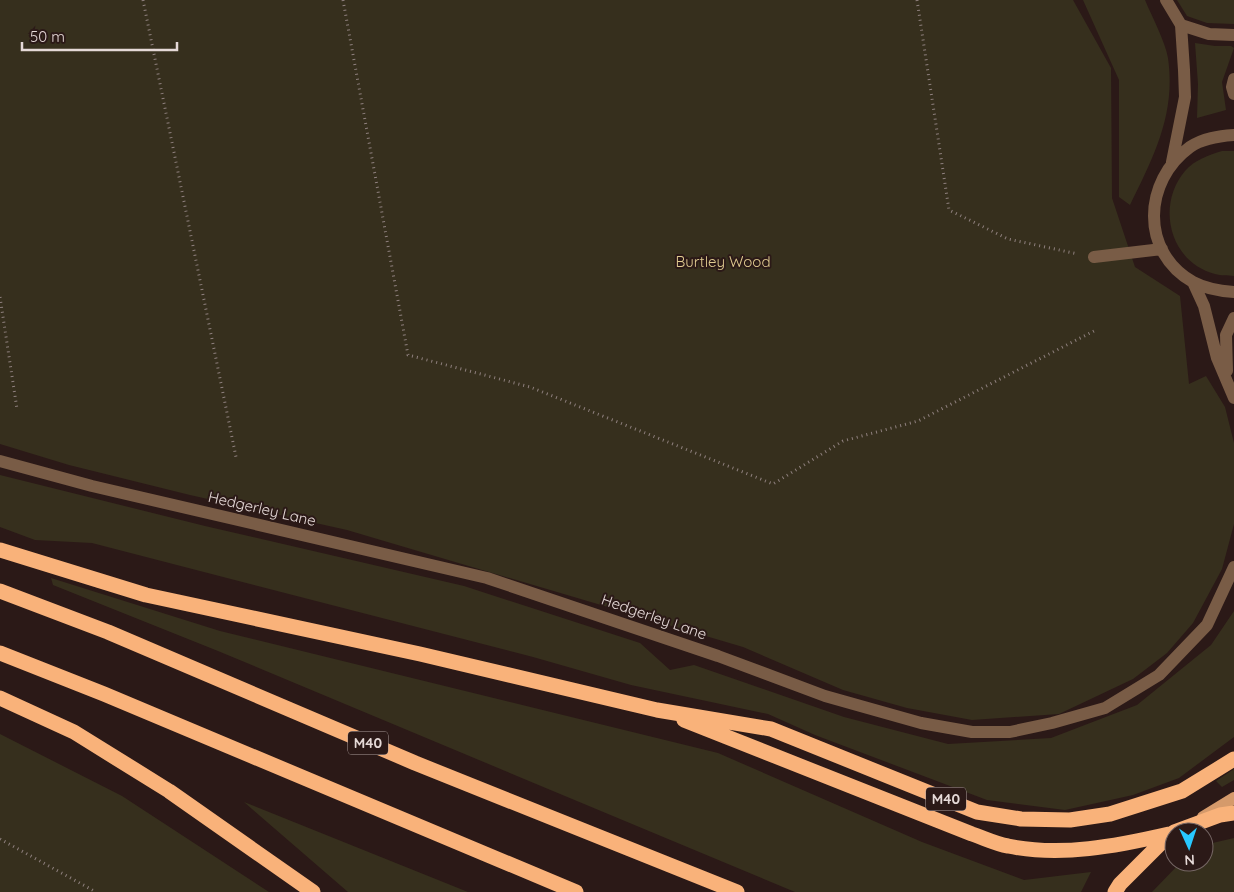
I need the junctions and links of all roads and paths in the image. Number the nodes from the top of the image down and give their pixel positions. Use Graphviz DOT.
graph roads {
  1 [pos="143,0"];
  2 [pos="343,0"];
  3 [pos="917,0"];
  4 [pos="1166,0"];
  5 [pos="1181,25"];
  6 [pos="1234,35"];
  7 [pos="1234,79"];
  8 [pos="1234,94"];
  9 [pos="1234,135"];
  10 [pos="1172,162"];
  11 [pos="1162,249"];
  12 [pos="1094,257"];
  13 [pos="1193,282"];
  14 [pos="1234,292"];
  15 [pos="0,297"];
  16 [pos="1234,318"];
  17 [pos="1094,332"];
  18 [pos="1228,380"];
  19 [pos="1234,398"];
  20 [pos="17,409"];
  21 [pos="236,457"];
  22 [pos="0,461"];
  23 [pos="0,550"];
  24 [pos="1234,567"];
  25 [pos="0,591"];
  26 [pos="0,653"];
  27 [pos="0,698"];
  28 [pos="657,710"];
  29 [pos="1234,759"];
  30 [pos="1234,798"];
  31 [pos="1234,813"];
  32 [pos="1192,822"];
  33 [pos="1201,822"];
  34 [pos="1164,834"];
  35 [pos="0,840"];
  36 [pos="1164,842"];
  37 [pos="96,892"];
  38 [pos="313,892"];
  39 [pos="576,892"];
  40 [pos="737,892"];
  41 [pos="1115,892"];
  1 -- 21 [label="path"];
  2 -- 17 [label="path"];
  3 -- 12 [label="path"];
  4 -- 5 [label="street"];
  5 -- 6 [label="street"];
  5 -- 10 [label="street"];
  7 -- 8 [label="street"];
  9 -- 10 [label="street"];
  10 -- 11 [label="street"];
  11 -- 12 [label="street"];
  11 -- 13 [label="street"];
  13 -- 14 [label="street"];
  13 -- 18 [label="street"];
  15 -- 20 [label="path"];
  16 -- 18 [label="street"];
  18 -- 19 [label="street"];
  22 -- 24 [label="street, Hedgerley Lane"];
  23 -- 28 [label="highway, M40"];
  25 -- 40 [label="highway, M40"];
  26 -- 39 [label="highway"];
  27 -- 38 [label="highway"];
  28 -- 29 [label="highway, M40"];
  28 -- 34 [label="highway, M40"];
  30 -- 32 [label="main road"];
  31 -- 33 [label="highway"];
  35 -- 37 [label="path"];
  36 -- 41 [label="highway"];
}
